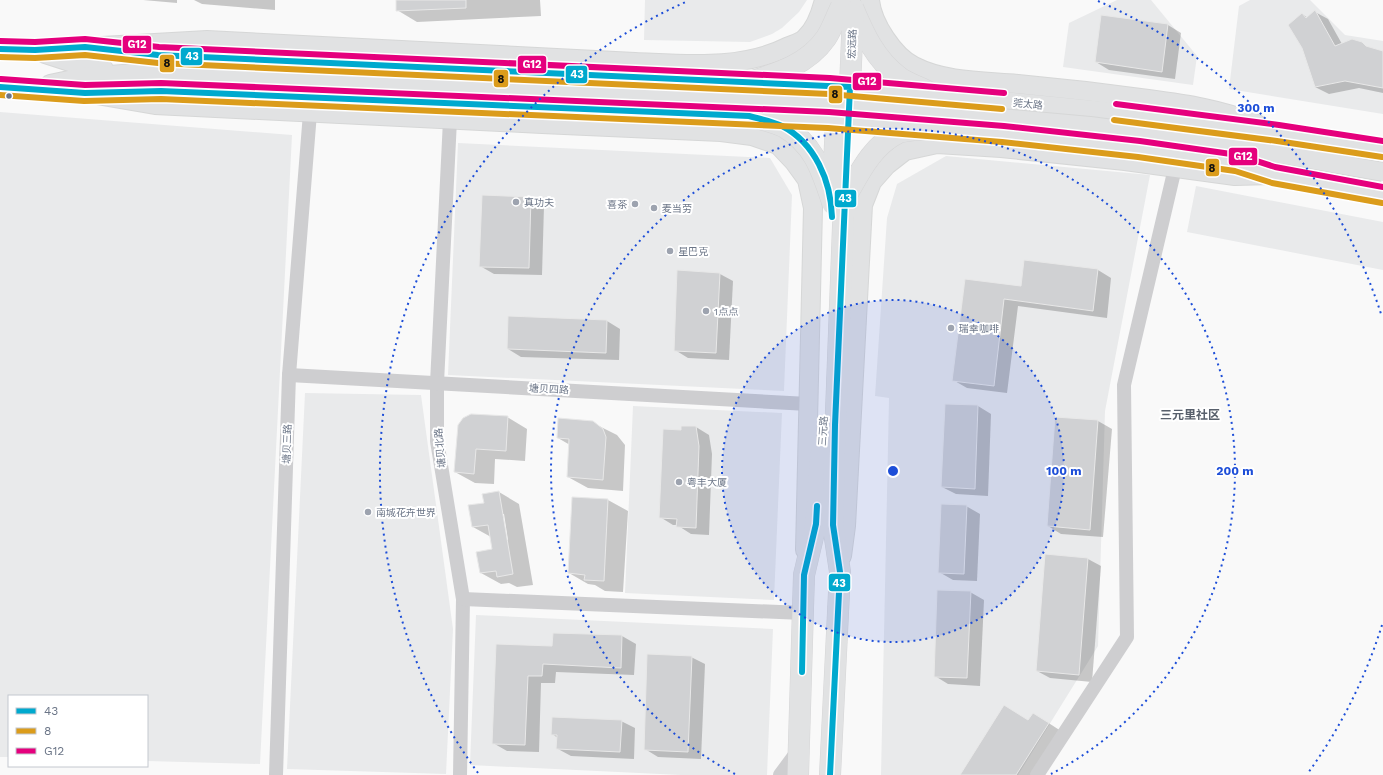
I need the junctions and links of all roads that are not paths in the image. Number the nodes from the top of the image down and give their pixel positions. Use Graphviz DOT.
graph roads {
  1 [pos="847,2"];
  2 [pos="805,38"];
  3 [pos="85,47"];
  4 [pos="0,49"];
  5 [pos="35,50"];
  6 [pos="898,54"];
  7 [pos="136,73"];
  8 [pos="750,82"];
  9 [pos="0,87"];
  10 [pos="844,87"];
  11 [pos="32,88"];
  12 [pos="85,93"];
  13 [pos="933,94"];
  14 [pos="310,113"];
  15 [pos="749,116"];
  16 [pos="450,120"];
  17 [pos="842,121"];
  18 [pos="934,128"];
  19 [pos="1278,133"];
  20 [pos="1383,150"];
  21 [pos="794,162"];
  22 [pos="888,164"];
  23 [pos="1175,168"];
  24 [pos="1383,172"];
  25 [pos="1273,175"];
  26 [pos="1383,195"];
  27 [pos="839,202"];
  28 [pos="289,375"];
  29 [pos="436,383"];
  30 [pos="808,404"];
  31 [pos="829,426"];
  32 [pos="840,572"];
  33 [pos="804,575"];
  34 [pos="463,599"];
  35 [pos="804,613"];
  36 [pos="799,750"];
  37 [pos="276,775"];
  38 [pos="460,775"];
  39 [pos="780,775"];
  40 [pos="798,775"];
  41 [pos="830,775"];
  42 [pos="1037,775"];
  1 -- 2 [label="main road"];
  1 -- 6 [label="main road"];
  1 -- 8 [label="highway, bridge"];
  1 -- 10 [label="highway, 宏远路, bridge"];
  1 -- 13 [label="highway, bridge"];
  2 -- 3 [label="main road"];
  2 -- 6 [label="main road"];
  2 -- 21 [label="main road"];
  3 -- 5 [label="main road, 莞太路"];
  3 -- 8 [label="main road, 莞太路"];
  4 -- 5 [label="main road, 莞太路"];
  5 -- 7 [label="main road"];
  6 -- 19 [label="main road"];
  6 -- 22 [label="main road"];
  7 -- 11 [label="main road"];
  7 -- 24 [label="main road, bridge"];
  8 -- 10 [label="main road, 莞太路, bridge"];
  9 -- 11 [label="main road"];
  10 -- 13 [label="main road, 莞太路, bridge"];
  10 -- 17 [label="highway, 三元路, bridge"];
  11 -- 12 [label="main road"];
  12 -- 14 [label="main road"];
  12 -- 15 [label="main road"];
  13 -- 19 [label="main road, 莞太路"];
  14 -- 16 [label="main road"];
  14 -- 28 [label="street, 塘贝三路"];
  15 -- 17 [label="main road, bridge"];
  15 -- 27 [label="highway, bridge"];
  16 -- 21 [label="main road"];
  16 -- 29 [label="street, 塘贝北路"];
  17 -- 18 [label="main road, bridge"];
  17 -- 27 [label="highway, 三元路, bridge"];
  18 -- 25 [label="main road"];
  18 -- 27 [label="highway, bridge"];
  19 -- 20 [label="main road, 莞太路"];
  21 -- 22 [label="main road"];
  21 -- 30 [label="main road"];
  22 -- 23 [label="main road"];
  22 -- 32 [label="main road"];
  23 -- 25 [label="main road"];
  23 -- 42 [label="street"];
  25 -- 26 [label="main road"];
  27 -- 31 [label="highway, 三元路"];
  28 -- 29 [label="street, 塘贝四路"];
  28 -- 37 [label="street, 塘贝三路"];
  29 -- 30 [label="street, 塘贝四路"];
  29 -- 34 [label="street, 塘贝北路"];
  30 -- 33 [label="main road"];
  31 -- 32 [label="highway, 三元路"];
  31 -- 33 [label="highway, 三元路"];
  32 -- 41 [label="highway, 三元路"];
  33 -- 35 [label="highway, 三元路"];
  34 -- 35 [label="street"];
  34 -- 38 [label="street, 塘贝北路"];
  35 -- 36 [label="highway, 三元路"];
  36 -- 39 [label="street"];
  36 -- 40 [label="highway, 三元路"];
}
